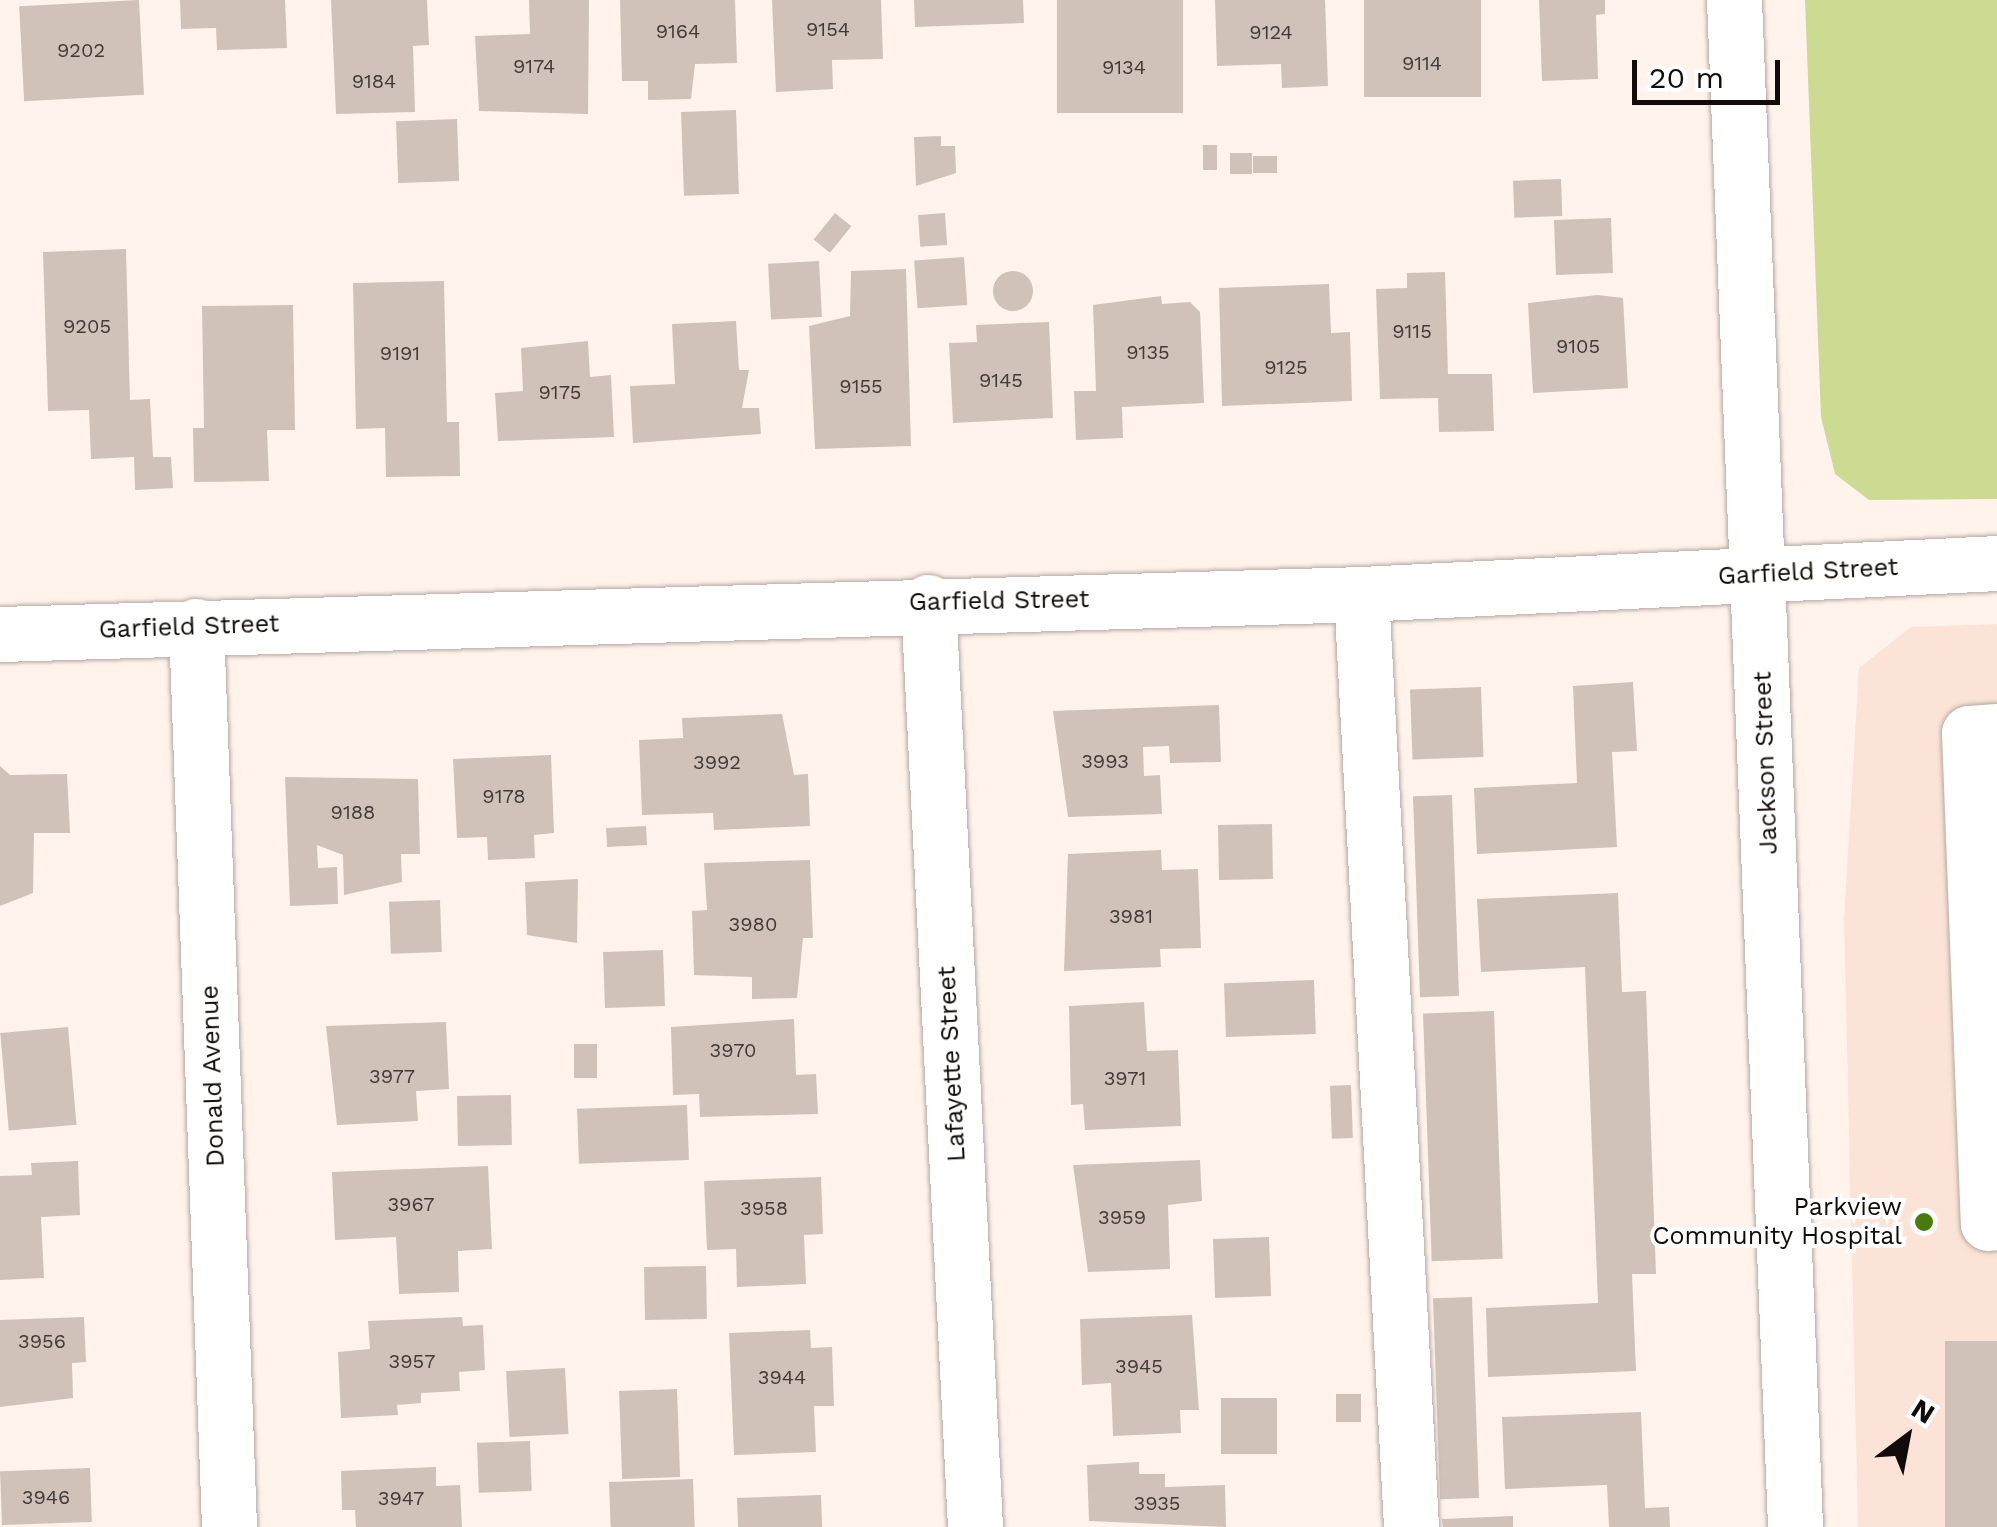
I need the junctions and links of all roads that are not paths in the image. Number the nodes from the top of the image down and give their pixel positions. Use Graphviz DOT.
graph roads {
  1 [pos="1734,0"];
  2 [pos="1997,563"];
  3 [pos="1758,574"];
  4 [pos="1361,594"];
  5 [pos="928,602"];
  6 [pos="196,626"];
  7 [pos="0,634"];
  8 [pos="1997,731"];
  9 [pos="1997,1222"];
  10 [pos="230,1527"];
  11 [pos="975,1527"];
  12 [pos="1411,1527"];
  13 [pos="1795,1527"];
  1 -- 3 [label="street, Jackson Street"];
  2 -- 3 [label="street, Garfield Street"];
  3 -- 4 [label="street, Garfield Street"];
  3 -- 13 [label="street, Jackson Street"];
  4 -- 5 [label="street, Garfield Street"];
  4 -- 12 [label="street"];
  5 -- 6 [label="street, Garfield Street"];
  5 -- 11 [label="street, Lafayette Street"];
  6 -- 7 [label="street, Garfield Street"];
  6 -- 10 [label="street, Donald Avenue"];
  8 -- 9 [label="street"];
}
